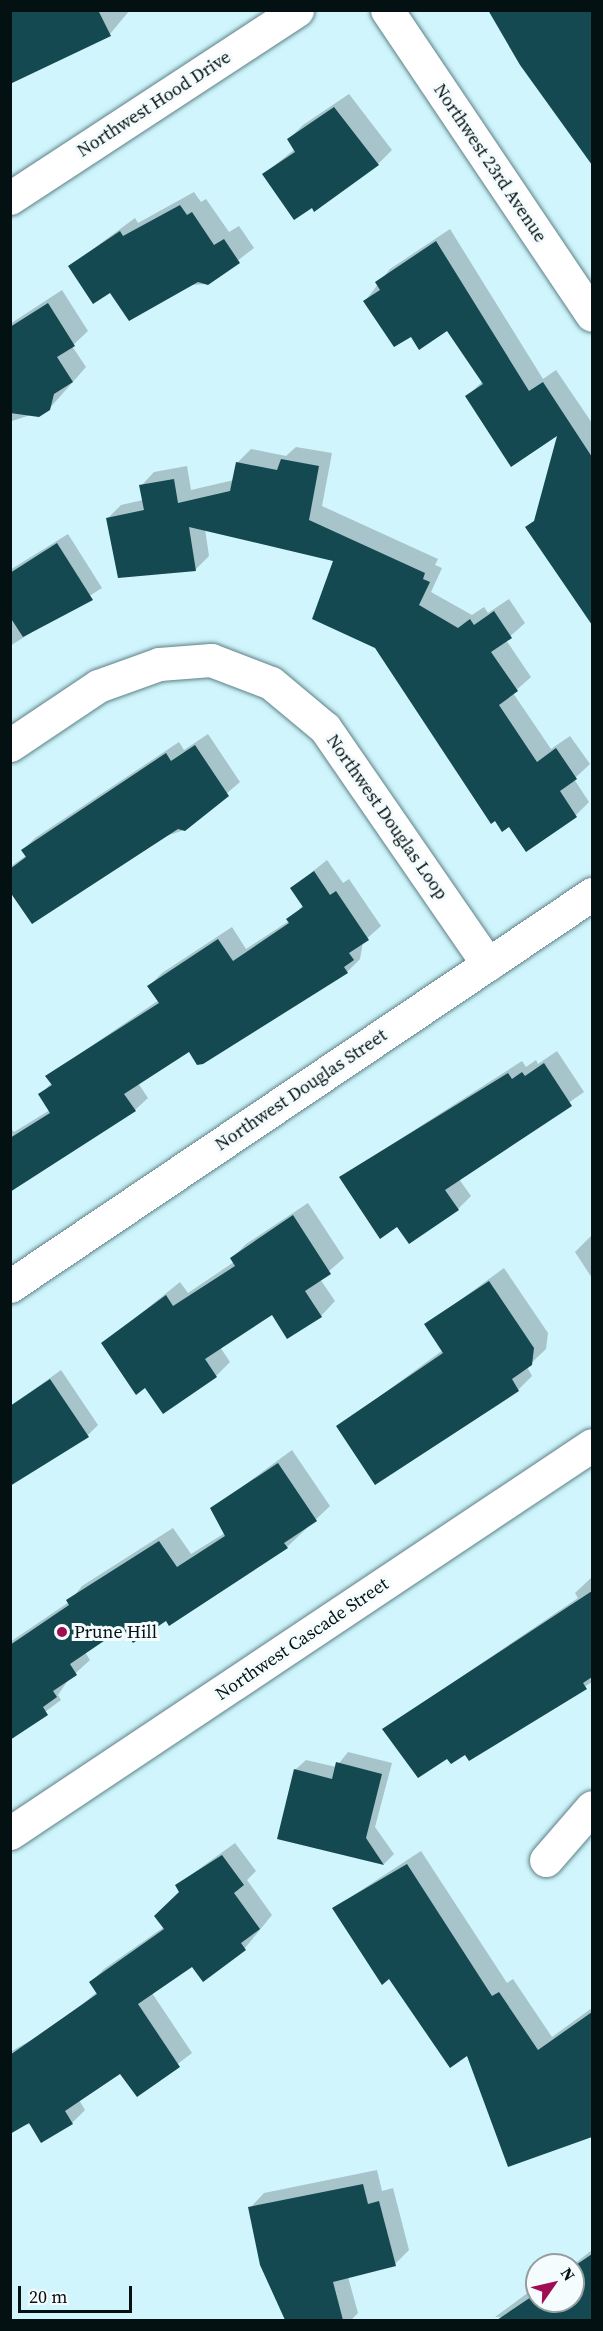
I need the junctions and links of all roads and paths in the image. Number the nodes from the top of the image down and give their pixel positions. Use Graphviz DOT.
graph roads {
  1 [pos="297,10"];
  2 [pos="387,10"];
  3 [pos="10,198"];
  4 [pos="592,315"];
  5 [pos="10,745"];
  6 [pos="592,894"];
  7 [pos="488,963"];
  8 [pos="10,1286"];
  9 [pos="592,1444"];
  10 [pos="592,1807"];
  11 [pos="10,1833"];
  12 [pos="546,1860"];
  1 -- 3 [label="street, Northwest Hood Drive"];
  2 -- 4 [label="street, Northwest 23rd Avenue"];
  5 -- 7 [label="street, Northwest Douglas Loop"];
  6 -- 7 [label="street, Northwest Douglas Street"];
  7 -- 8 [label="street, Northwest Douglas Street"];
  9 -- 11 [label="street, Northwest Cascade Street"];
  10 -- 12 [label="street"];
}
